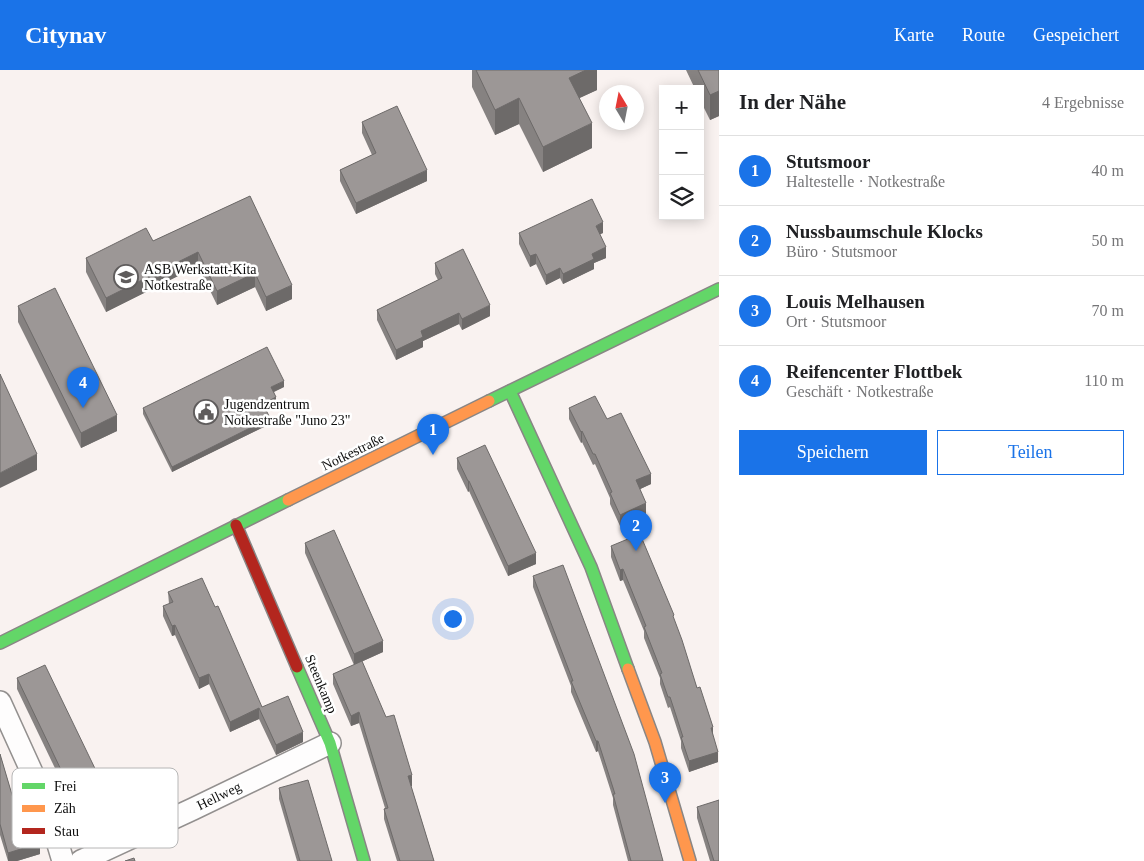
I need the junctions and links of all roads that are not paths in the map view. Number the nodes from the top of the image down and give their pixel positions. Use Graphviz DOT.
graph roads {
  1 [pos="719,289"];
  2 [pos="510,391"];
  3 [pos="236,525"];
  4 [pos="0,643"];
  5 [pos="0,702"];
  6 [pos="330,742"];
  7 [pos="30,768"];
  8 [pos="178,816"];
  9 [pos="59,848"];
  10 [pos="109,848"];
  11 [pos="63,861"];
  12 [pos="81,861"];
  13 [pos="364,861"];
  14 [pos="690,861"];
  1 -- 2 [label="street, Notkestraße"];
  2 -- 3 [label="street, Notkestraße"];
  2 -- 14 [label="street"];
  3 -- 4 [label="street, Notkestraße"];
  3 -- 6 [label="street, Steenkamp"];
  5 -- 7 [label="street"];
  6 -- 8 [label="street, Hellweg"];
  6 -- 13 [label="street, Steenkamp"];
  9 -- 11 [label="street"];
  10 -- 12 [label="street, Hellweg"];
}
